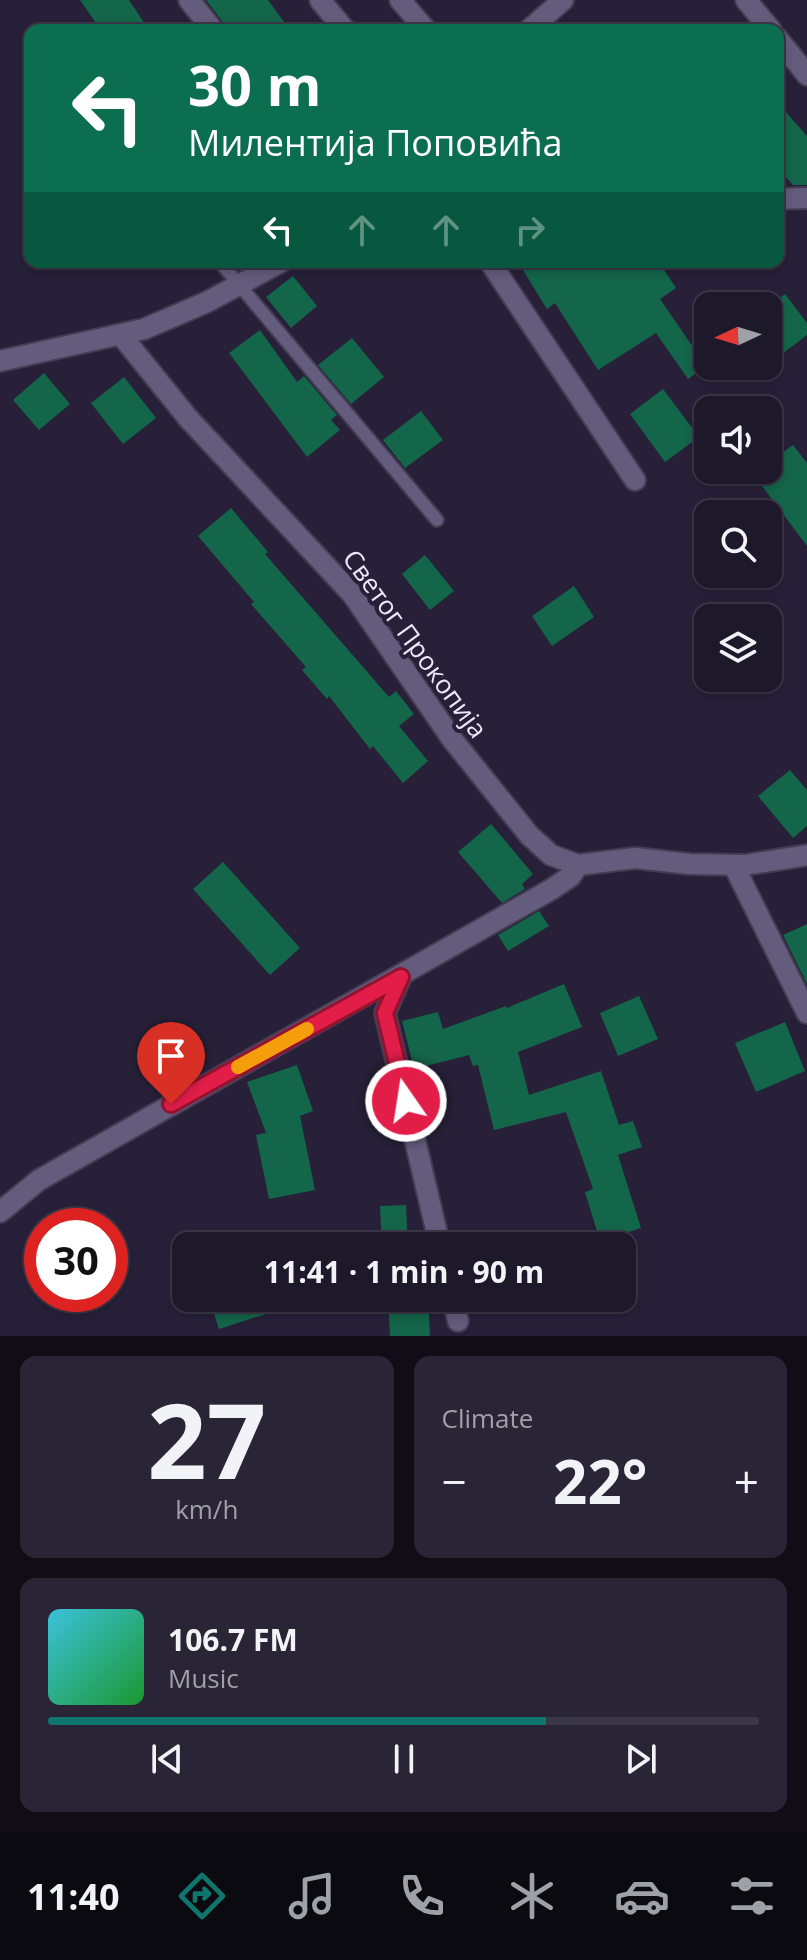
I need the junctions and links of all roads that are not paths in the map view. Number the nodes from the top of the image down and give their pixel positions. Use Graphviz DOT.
graph roads {
  1 [pos="189,0"];
  2 [pos="320,0"];
  3 [pos="400,0"];
  4 [pos="563,0"];
  5 [pos="746,0"];
  6 [pos="208,24"];
  7 [pos="340,24"];
  8 [pos="421,24"];
  9 [pos="536,24"];
  10 [pos="766,24"];
  11 [pos="784,46"];
  12 [pos="807,75"];
  13 [pos="807,198"];
  14 [pos="784,199"];
  15 [pos="224,268"];
  16 [pos="270,268"];
  17 [pos="494,268"];
  18 [pos="238,286"];
  19 [pos="121,335"];
  20 [pos="0,361"];
  21 [pos="635,480"];
  22 [pos="437,520"];
  23 [pos="807,855"];
  24 [pos="578,865"];
  25 [pos="734,866"];
  26 [pos="401,977"];
  27 [pos="807,1013"];
  28 [pos="0,1212"];
  29 [pos="437,1232"];
  1 -- 6 [label="street"];
  2 -- 7 [label="street"];
  3 -- 8 [label="street"];
  4 -- 9 [label="street"];
  5 -- 10 [label="street"];
  11 -- 12 [label="street"];
  13 -- 14 [label="street"];
  15 -- 18 [label="lane"];
  16 -- 18 [label="street"];
  17 -- 21 [label="street"];
  18 -- 19 [label="street"];
  18 -- 22 [label="lane"];
  19 -- 20 [label="street"];
  19 -- 24 [label="street, Светог Прокопија"];
  23 -- 25 [label="street"];
  24 -- 25 [label="street"];
  24 -- 26 [label="street"];
  25 -- 27 [label="street"];
  26 -- 28 [label="street"];
  26 -- 29 [label="street"];
}
